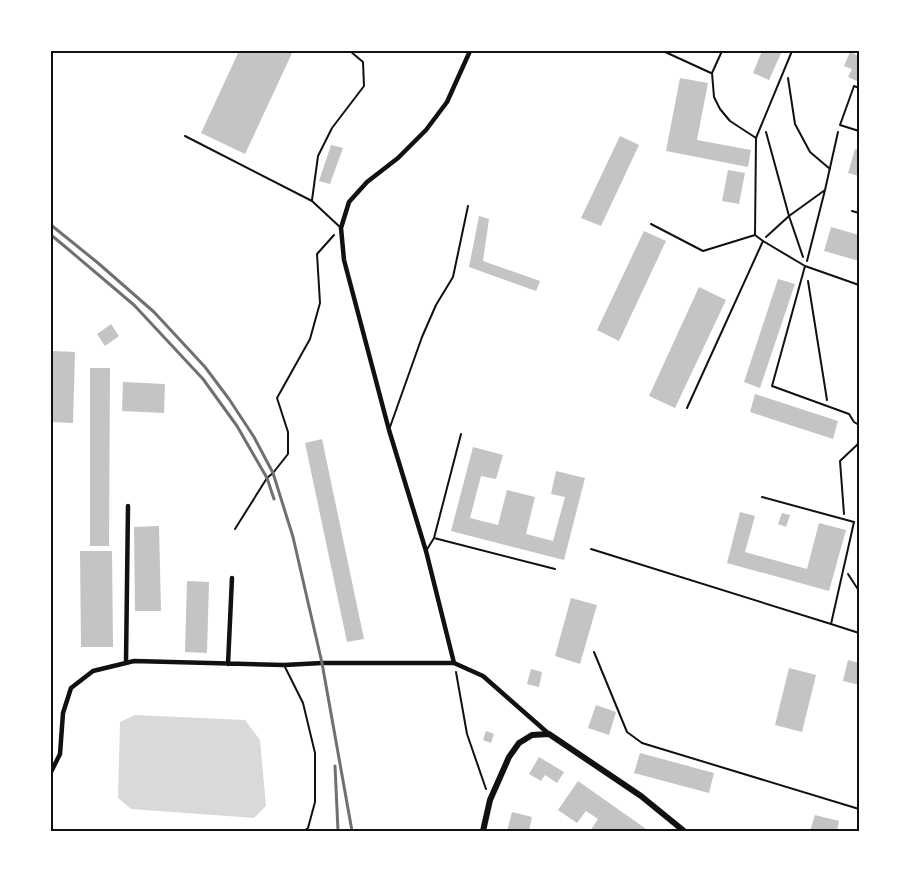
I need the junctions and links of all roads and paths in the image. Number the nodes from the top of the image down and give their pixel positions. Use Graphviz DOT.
graph roads {
  1 [pos="350,51"];
  2 [pos="470,51"];
  3 [pos="663,51"];
  4 [pos="722,51"];
  5 [pos="792,51"];
  6 [pos="786,64"];
  7 [pos="712,73"];
  8 [pos="859,88"];
  9 [pos="840,125"];
  10 [pos="859,131"];
  11 [pos="185,136"];
  12 [pos="756,138"];
  13 [pos="830,169"];
  14 [pos="825,190"];
  15 [pos="312,201"];
  16 [pos="468,206"];
  17 [pos="852,211"];
  18 [pos="859,214"];
  19 [pos="651,224"];
  20 [pos="341,228"];
  21 [pos="755,235"];
  22 [pos="763,241"];
  23 [pos="806,266"];
  24 [pos="859,285"];
  25 [pos="687,408"];
  26 [pos="859,425"];
  27 [pos="389,430"];
  28 [pos="461,434"];
  29 [pos="859,443"];
  30 [pos="762,497"];
  31 [pos="128,506"];
  32 [pos="845,519"];
  33 [pos="235,529"];
  34 [pos="434,538"];
  35 [pos="591,549"];
  36 [pos="426,551"];
  37 [pos="844,567"];
  38 [pos="554,569"];
  39 [pos="232,578"];
  40 [pos="859,591"];
  41 [pos="830,624"];
  42 [pos="859,633"];
  43 [pos="594,652"];
  44 [pos="126,663"];
  45 [pos="454,663"];
  46 [pos="228,664"];
  47 [pos="284,665"];
  48 [pos="549,734"];
  49 [pos="51,772"];
  50 [pos="490,800"];
  51 [pos="859,809"];
  52 [pos="304,831"];
  53 [pos="483,831"];
  54 [pos="684,831"];
  1 -- 15 [label="lane"];
  2 -- 20 [label="street"];
  3 -- 7 [label="lane"];
  4 -- 7 [label="lane"];
  5 -- 6 [label="lane"];
  6 -- 12 [label="lane"];
  6 -- 13 [label="path"];
  7 -- 12 [label="lane"];
  8 -- 9 [label="lane"];
  9 -- 10 [label="lane"];
  9 -- 13 [label="path"];
  11 -- 15 [label="lane"];
  12 -- 21 [label="lane"];
  13 -- 14 [label="path"];
  14 -- 22 [label="path"];
  14 -- 23 [label="path"];
  15 -- 20 [label="lane"];
  16 -- 27 [label="lane"];
  17 -- 18 [label="lane"];
  19 -- 21 [label="lane"];
  20 -- 27 [label="street"];
  20 -- 33 [label="path"];
  21 -- 22 [label="lane"];
  22 -- 23 [label="lane"];
  22 -- 25 [label="lane"];
  23 -- 24 [label="lane"];
  23 -- 26 [label="lane"];
  27 -- 36 [label="street"];
  28 -- 34 [label="lane"];
  29 -- 32 [label="path"];
  30 -- 32 [label="lane"];
  31 -- 44 [label="street"];
  32 -- 37 [label="lane"];
  34 -- 36 [label="lane"];
  34 -- 38 [label="lane"];
  35 -- 41 [label="lane"];
  36 -- 45 [label="street"];
  37 -- 40 [label="path"];
  37 -- 41 [label="lane"];
  39 -- 46 [label="street"];
  41 -- 42 [label="lane"];
  43 -- 51 [label="lane"];
  44 -- 46 [label="street"];
  44 -- 49 [label="street"];
  45 -- 47 [label="street"];
  45 -- 48 [label="street"];
  45 -- 50 [label="path"];
  46 -- 47 [label="street"];
  47 -- 52 [label="lane"];
  48 -- 50 [label="main road"];
  48 -- 54 [label="main road"];
  50 -- 53 [label="main road"];
}
